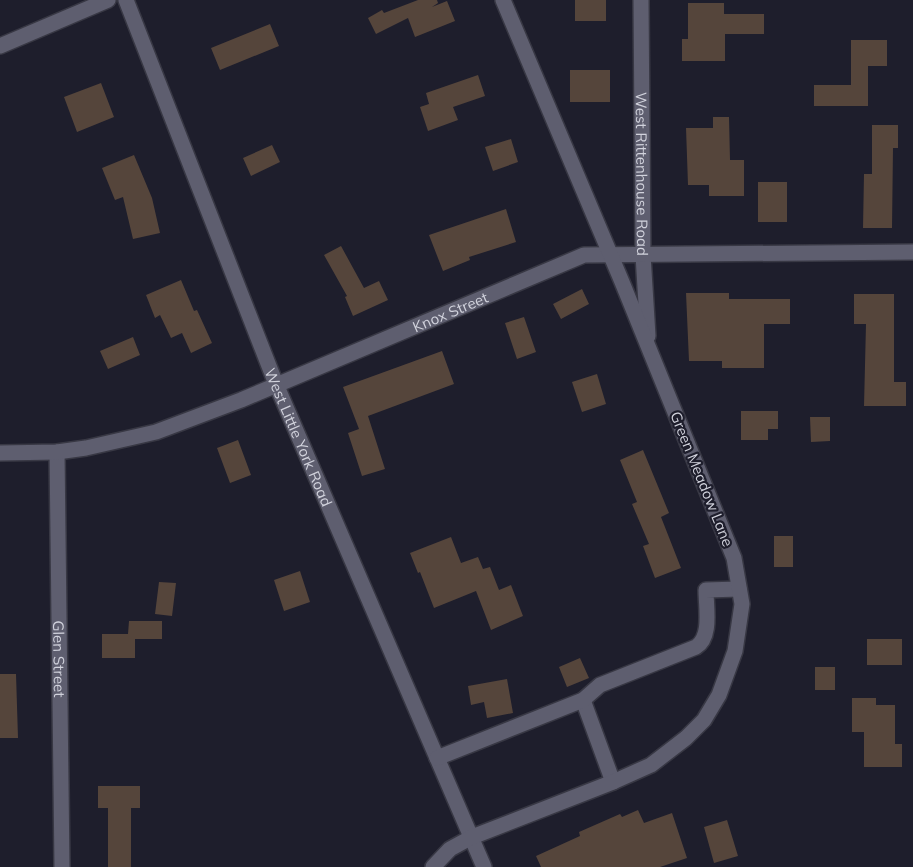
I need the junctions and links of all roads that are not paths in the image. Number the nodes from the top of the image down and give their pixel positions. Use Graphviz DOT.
graph roads {
  1 [pos="108,0"];
  2 [pos="126,0"];
  3 [pos="503,0"];
  4 [pos="641,0"];
  5 [pos="0,45"];
  6 [pos="913,252"];
  7 [pos="611,255"];
  8 [pos="643,255"];
  9 [pos="649,348"];
  10 [pos="276,384"];
  11 [pos="57,452"];
  12 [pos="0,453"];
  13 [pos="739,589"];
  14 [pos="583,700"];
  15 [pos="437,758"];
  16 [pos="613,782"];
  17 [pos="472,837"];
  18 [pos="62,867"];
  19 [pos="433,867"];
  20 [pos="484,867"];
  1 -- 5 [label="street"];
  2 -- 10 [label="street, West Little York Road"];
  3 -- 7 [label="street, Green Meadow Lane"];
  4 -- 8 [label="street, West Rittenhouse Road"];
  6 -- 8 [label="street, Knox Street"];
  7 -- 8 [label="street, Knox Street"];
  7 -- 9 [label="street, Green Meadow Lane"];
  7 -- 10 [label="street, Knox Street"];
  8 -- 9 [label="street, West Rittenhouse Road"];
  9 -- 13 [label="street, Green Meadow Lane"];
  10 -- 11 [label="street, Knox Street"];
  10 -- 15 [label="street, West Little York Road"];
  11 -- 12 [label="street, Knox Street"];
  11 -- 18 [label="street, Glen Street"];
  13 -- 14 [label="street"];
  13 -- 16 [label="street, Green Meadow Lane"];
  14 -- 15 [label="street"];
  14 -- 16 [label="street"];
  15 -- 17 [label="street, West Little York Road"];
  16 -- 17 [label="street, Green Meadow Lane"];
  17 -- 19 [label="street, Green Meadow Lane"];
  17 -- 20 [label="street, West Little York Road"];
}
